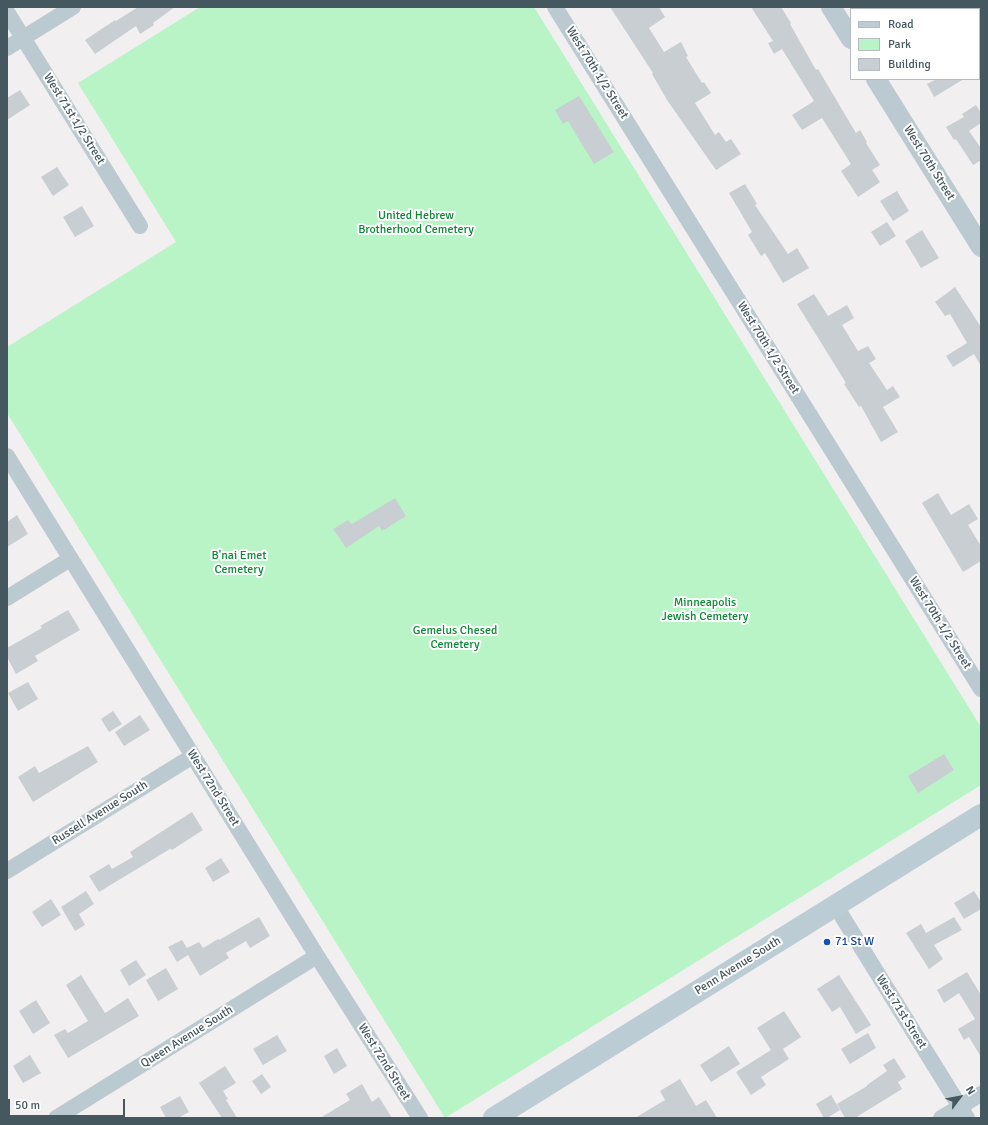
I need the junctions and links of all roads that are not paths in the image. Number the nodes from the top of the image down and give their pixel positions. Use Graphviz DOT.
graph roads {
  1 [pos="73,7"];
  2 [pos="555,7"];
  3 [pos="831,7"];
  4 [pos="7,12"];
  5 [pos="850,37"];
  6 [pos="23,38"];
  7 [pos="7,48"];
  8 [pos="877,80"];
  9 [pos="140,226"];
  10 [pos="981,247"];
  11 [pos="7,456"];
  12 [pos="70,559"];
  13 [pos="7,598"];
  14 [pos="981,689"];
  15 [pos="193,756"];
  16 [pos="981,815"];
  17 [pos="7,871"];
  18 [pos="835,905"];
  19 [pos="317,956"];
  20 [pos="981,1094"];
  21 [pos="964,1112"];
  22 [pos="56,1118"];
  23 [pos="420,1118"];
  24 [pos="494,1118"];
  25 [pos="941,1118"];
  1 -- 6 [label="street"];
  2 -- 14 [label="street, West 70th 1/2 Street"];
  3 -- 5 [label="street"];
  4 -- 6 [label="street, West 71st 1/2 Street"];
  6 -- 7 [label="street"];
  6 -- 9 [label="street, West 71st 1/2 Street"];
  8 -- 10 [label="street, West 70th Street"];
  11 -- 12 [label="street, West 72nd Street"];
  12 -- 13 [label="street"];
  12 -- 15 [label="street, West 72nd Street"];
  15 -- 17 [label="street, Russell Avenue South"];
  15 -- 19 [label="street, West 72nd Street"];
  16 -- 18 [label="main road, Penn Avenue South"];
  18 -- 21 [label="street, West 71st Street"];
  18 -- 24 [label="main road, Penn Avenue South"];
  19 -- 22 [label="street, Queen Avenue South"];
  19 -- 23 [label="street, West 72nd Street"];
  20 -- 21 [label="street"];
  21 -- 25 [label="street"];
}
